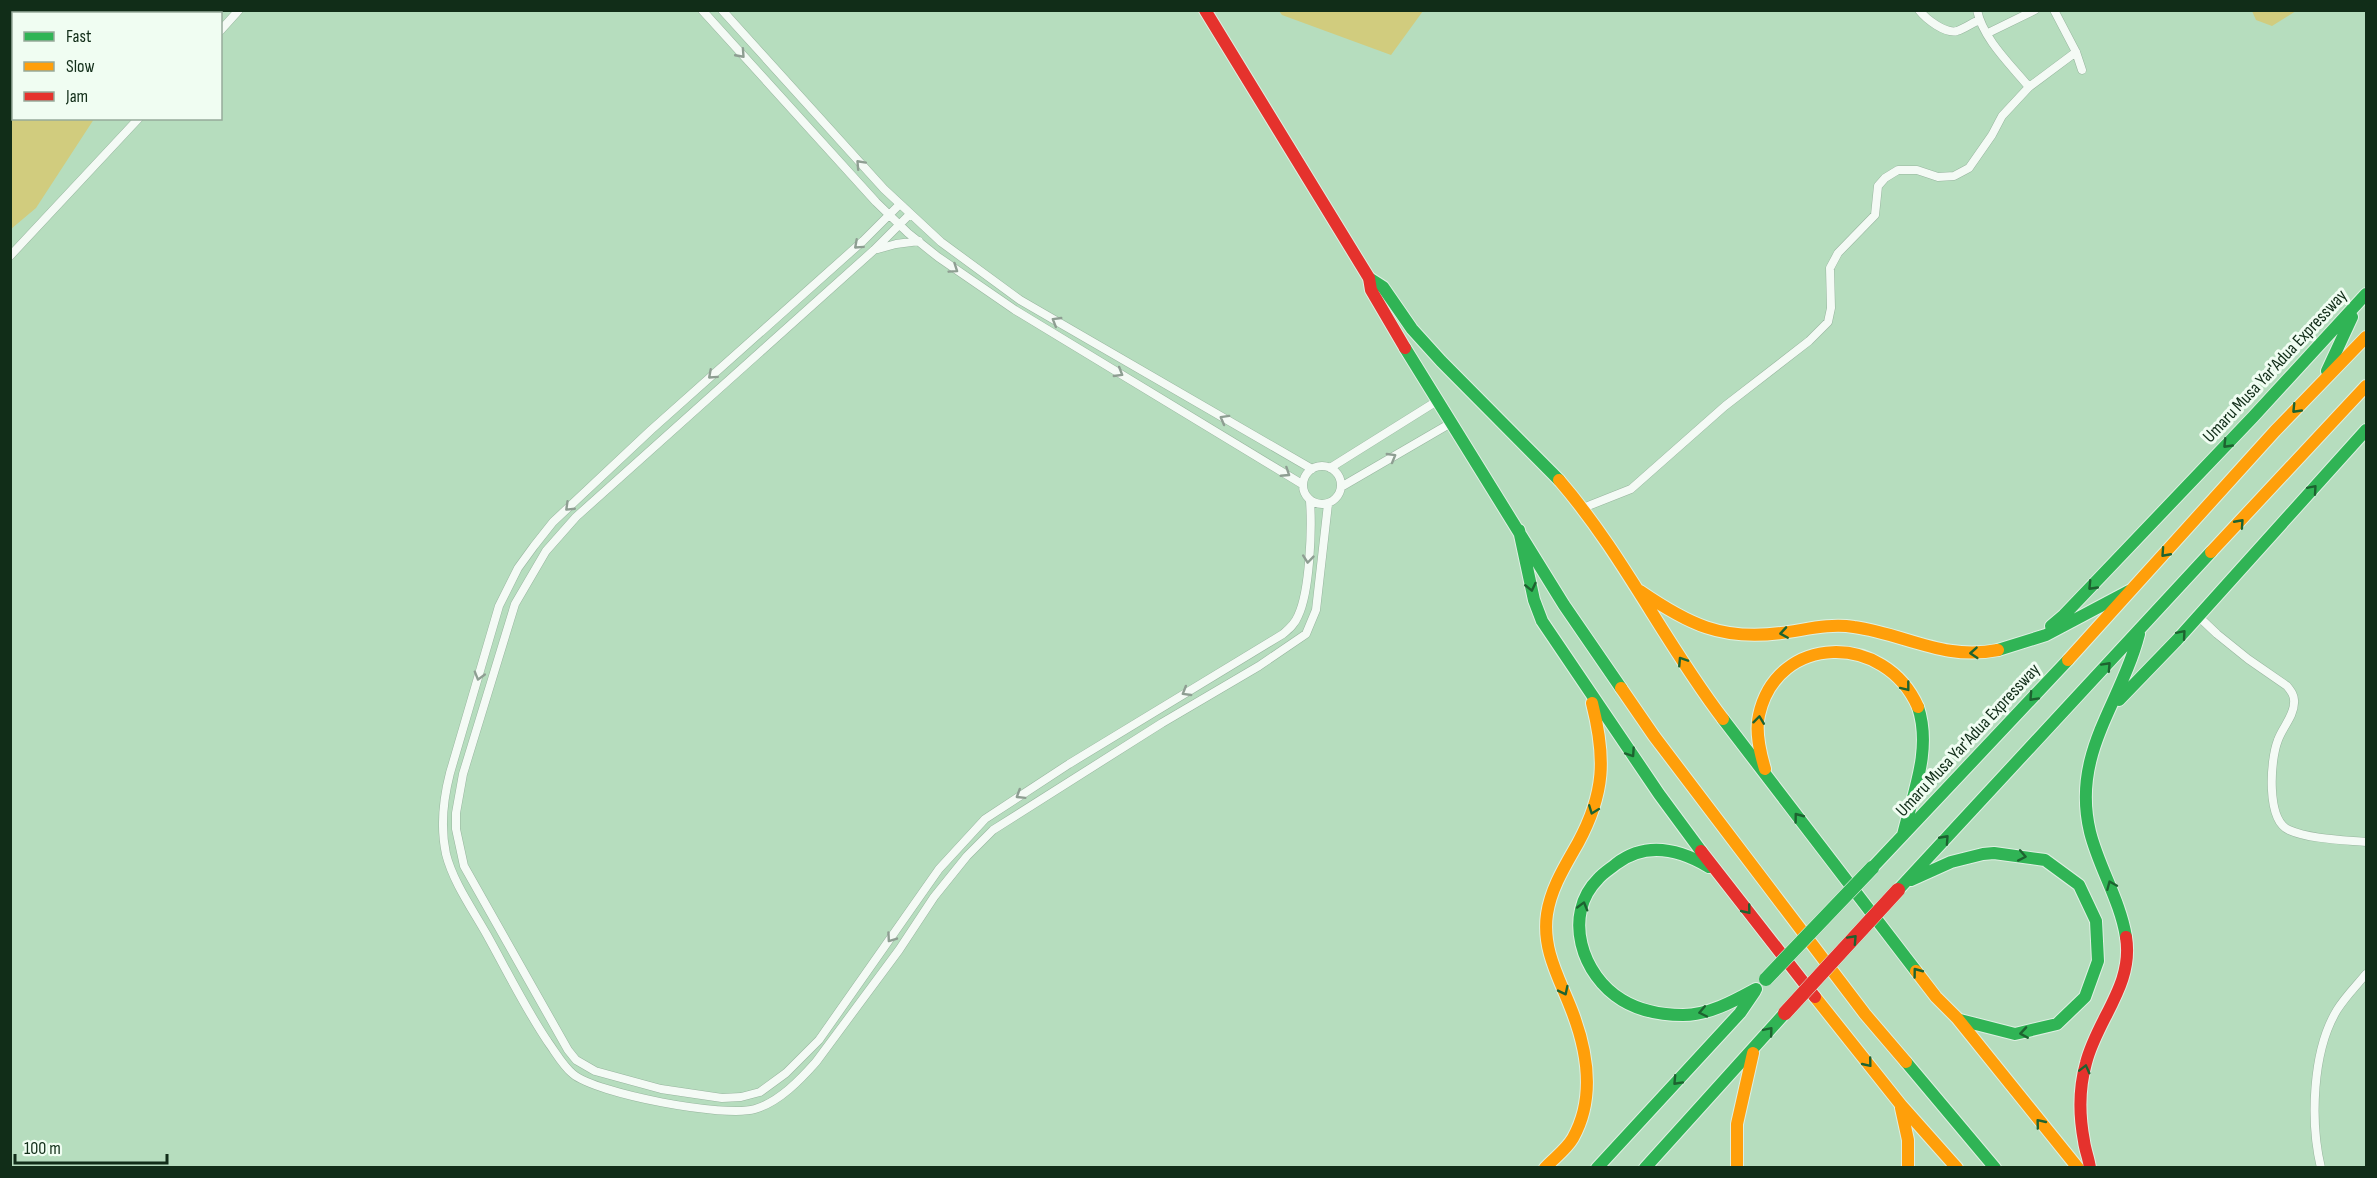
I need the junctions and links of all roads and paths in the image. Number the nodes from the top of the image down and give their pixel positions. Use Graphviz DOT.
graph roads {
  1 [pos="239,10"];
  2 [pos="702,10"];
  3 [pos="722,10"];
  4 [pos="1205,10"];
  5 [pos="1919,10"];
  6 [pos="1977,10"];
  7 [pos="2035,10"];
  8 [pos="2054,10"];
  9 [pos="1979,20"];
  10 [pos="222,29"];
  11 [pos="1988,33"];
  12 [pos="2076,52"];
  13 [pos="2082,70"];
  14 [pos="2029,87"];
  15 [pos="137,120"];
  16 [pos="876,202"];
  17 [pos="900,204"];
  18 [pos="910,214"];
  19 [pos="889,215"];
  20 [pos="900,225"];
  21 [pos="872,232"];
  22 [pos="919,242"];
  23 [pos="874,250"];
  24 [pos="10,256"];
  25 [pos="1369,278"];
  26 [pos="2362,298"];
  27 [pos="2367,338"];
  28 [pos="2323,381"];
  29 [pos="2367,386"];
  30 [pos="2367,395"];
  31 [pos="1437,402"];
  32 [pos="2350,403"];
  33 [pos="1198,405"];
  34 [pos="1192,417"];
  35 [pos="1451,423"];
  36 [pos="2367,430"];
  37 [pos="1330,468"];
  38 [pos="1312,469"];
  39 [pos="1302,484"];
  40 [pos="1341,487"];
  41 [pos="1310,501"];
  42 [pos="1328,504"];
  43 [pos="1583,508"];
  44 [pos="1519,530"];
  45 [pos="1638,589"];
  46 [pos="2132,590"];
  47 [pos="2198,616"];
  48 [pos="2139,633"];
  49 [pos="2031,639"];
  50 [pos="1251,653"];
  51 [pos="1259,666"];
  52 [pos="1589,692"];
  53 [pos="2112,705"];
  54 [pos="1156,709"];
  55 [pos="1162,723"];
  56 [pos="1069,764"];
  57 [pos="1076,777"];
  58 [pos="1768,777"];
  59 [pos="1903,836"];
  60 [pos="2367,843"];
  61 [pos="1717,872"];
  62 [pos="1902,886"];
  63 [pos="2367,974"];
  64 [pos="1761,984"];
  65 [pos="1957,1018"];
  66 [pos="1754,1050"];
  67 [pos="773,1083"];
  68 [pos="781,1094"];
  69 [pos="1901,1105"];
  70 [pos="1566,1146"];
  71 [pos="1545,1167"];
  72 [pos="1559,1167"];
  73 [pos="1597,1167"];
  74 [pos="1645,1167"];
  75 [pos="1737,1167"];
  76 [pos="1908,1167"];
  77 [pos="1956,1167"];
  78 [pos="1995,1167"];
  79 [pos="2078,1167"];
  80 [pos="2090,1167"];
  81 [pos="2321,1167"];
  1 -- 10 [label="street"];
  2 -- 16 [label="street, one-way"];
  17 -- 3 [label="street, one-way"];
  4 -- 25 [label="main road"];
  5 -- 9 [label="street"];
  6 -- 9 [label="street"];
  7 -- 11 [label="street"];
  8 -- 12 [label="street"];
  9 -- 11 [label="street"];
  11 -- 14 [label="street"];
  12 -- 13 [label="street"];
  12 -- 14 [label="street"];
  14 -- 43 [label="street"];
  15 -- 24 [label="street"];
  16 -- 19 [label="street"];
  16 -- 21 [label="street"];
  17 -- 18 [label="street"];
  17 -- 19 [label="street"];
  18 -- 20 [label="street"];
  33 -- 18 [label="street, one-way"];
  19 -- 20 [label="street"];
  19 -- 21 [label="street"];
  20 -- 22 [label="street"];
  20 -- 23 [label="street"];
  21 -- 68 [label="street, one-way"];
  22 -- 23 [label="street"];
  22 -- 34 [label="street, one-way"];
  23 -- 67 [label="street"];
  25 -- 31 [label="main road"];
  25 -- 43 [label="main road"];
  26 -- 28 [label="main road"];
  26 -- 49 [label="main road, Umaru Musa Yar'Adua Expressway, one-way"];
  27 -- 28 [label="main road, Umaru Musa Yar'Adua Expressway"];
  28 -- 46 [label="main road, Umaru Musa Yar'Adua Expressway, one-way"];
  29 -- 32 [label="main road"];
  30 -- 32 [label="main road"];
  31 -- 35 [label="main road"];
  31 -- 37 [label="street"];
  48 -- 32 [label="main road, one-way"];
  33 -- 34 [label="street"];
  38 -- 33 [label="street, one-way"];
  34 -- 39 [label="street, one-way"];
  40 -- 35 [label="street, one-way"];
  35 -- 44 [label="main road"];
  47 -- 36 [label="main road, one-way"];
  37 -- 38 [label="street"];
  37 -- 40 [label="street"];
  38 -- 39 [label="street"];
  39 -- 41 [label="street"];
  40 -- 42 [label="street"];
  41 -- 42 [label="street"];
  41 -- 50 [label="street, one-way"];
  42 -- 51 [label="street"];
  43 -- 45 [label="main road"];
  44 -- 52 [label="main road, one-way"];
  44 -- 78 [label="main road"];
  49 -- 45 [label="main road, one-way"];
  58 -- 45 [label="main road, one-way"];
  46 -- 49 [label="main road"];
  46 -- 59 [label="main road, Umaru Musa Yar'Adua Expressway, one-way"];
  53 -- 47 [label="main road, one-way"];
  47 -- 60 [label="street"];
  48 -- 53 [label="main road"];
  62 -- 48 [label="main road, one-way"];
  50 -- 51 [label="street"];
  50 -- 54 [label="street, one-way"];
  51 -- 55 [label="street"];
  52 -- 61 [label="main road, one-way"];
  52 -- 70 [label="main road, one-way"];
  80 -- 53 [label="main road, one-way"];
  54 -- 55 [label="street"];
  54 -- 56 [label="street"];
  55 -- 57 [label="street"];
  56 -- 57 [label="street"];
  56 -- 67 [label="street, one-way"];
  57 -- 68 [label="street"];
  58 -- 59 [label="main road, one-way"];
  65 -- 58 [label="main road, one-way"];
  59 -- 64 [label="main road, Umaru Musa Yar'Adua Expressway, bridge"];
  64 -- 61 [label="main road, one-way"];
  61 -- 69 [label="main road, one-way"];
  62 -- 65 [label="main road, one-way"];
  66 -- 62 [label="main road, one-way, bridge"];
  63 -- 81 [label="street"];
  64 -- 73 [label="main road, Umaru Musa Yar'Adua Expressway, one-way"];
  79 -- 65 [label="main road, one-way"];
  66 -- 74 [label="main road"];
  66 -- 75 [label="main road"];
  67 -- 68 [label="street"];
  69 -- 76 [label="main road"];
  69 -- 77 [label="main road"];
  70 -- 71 [label="main road"];
  70 -- 72 [label="main road"];
}
